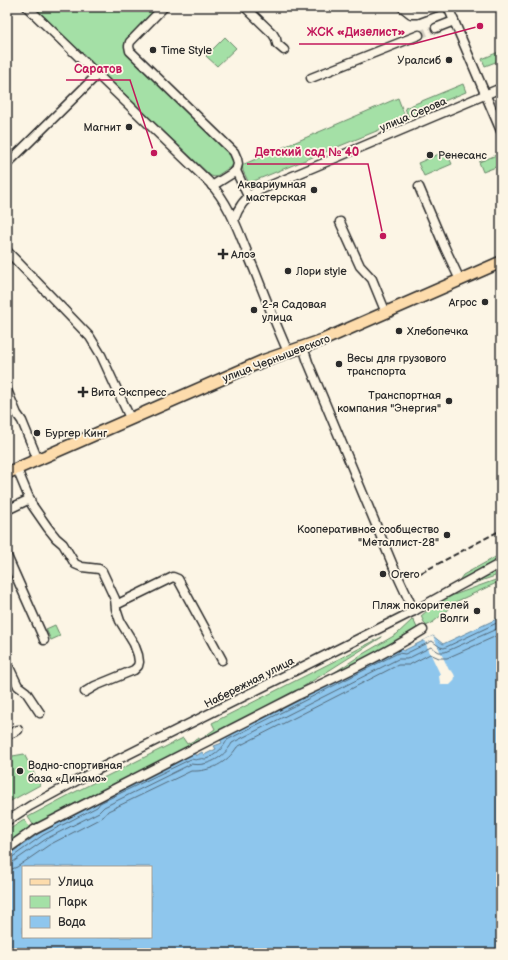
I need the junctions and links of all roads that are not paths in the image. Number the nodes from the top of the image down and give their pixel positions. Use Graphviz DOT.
graph roads {
  1 [pos="27,7"];
  2 [pos="164,7"];
  3 [pos="245,7"];
  4 [pos="402,7"];
  5 [pos="436,7"];
  6 [pos="448,7"];
  7 [pos="454,21"];
  8 [pos="436,28"];
  9 [pos="419,35"];
  10 [pos="284,50"];
  11 [pos="98,75"];
  12 [pos="311,78"];
  13 [pos="501,88"];
  14 [pos="485,95"];
  15 [pos="501,131"];
  16 [pos="7,164"];
  17 [pos="236,171"];
  18 [pos="212,186"];
  19 [pos="419,186"];
  20 [pos="248,196"];
  21 [pos="234,220"];
  22 [pos="340,222"];
  23 [pos="7,250"];
  24 [pos="501,262"];
  25 [pos="460,280"];
  26 [pos="386,312"];
  27 [pos="303,347"];
  28 [pos="288,352"];
  29 [pos="7,390"];
  30 [pos="130,418"];
  31 [pos="38,460"];
  32 [pos="12,471"];
  33 [pos="30,499"];
  34 [pos="7,510"];
  35 [pos="7,556"];
  36 [pos="501,563"];
  37 [pos="116,604"];
  38 [pos="414,612"];
  39 [pos="423,630"];
  40 [pos="44,640"];
  41 [pos="222,660"];
  42 [pos="7,663"];
  43 [pos="85,692"];
  44 [pos="40,713"];
  45 [pos="18,730"];
  46 [pos="7,735"];
  47 [pos="7,821"];
  48 [pos="7,849"];
  1 -- 11 [label="street"];
  2 -- 17 [label="street"];
  3 -- 10 [label="street"];
  4 -- 5 [label="street"];
  6 -- 7 [label="street"];
  7 -- 8 [label="street"];
  7 -- 14 [label="street"];
  9 -- 12 [label="street"];
  11 -- 16 [label="street"];
  11 -- 18 [label="street"];
  13 -- 14 [label="street, улица Серова"];
  14 -- 15 [label="street"];
  14 -- 20 [label="street, улица Серова"];
  17 -- 18 [label="street"];
  17 -- 20 [label="street"];
  18 -- 21 [label="street"];
  19 -- 25 [label="street"];
  20 -- 21 [label="street"];
  21 -- 28 [label="street"];
  22 -- 26 [label="street"];
  23 -- 30 [label="street"];
  24 -- 25 [label="main road, улица Чернышевского"];
  25 -- 26 [label="main road, улица Чернышевского"];
  26 -- 27 [label="main road, улица Чернышевского"];
  27 -- 28 [label="main road, улица Чернышевского"];
  27 -- 38 [label="street"];
  28 -- 30 [label="main road, улица Чернышевского"];
  29 -- 31 [label="street"];
  30 -- 31 [label="main road, улица Чернышевского"];
  31 -- 32 [label="main road, улица Чернышевского"];
  32 -- 33 [label="street"];
  33 -- 34 [label="street"];
  33 -- 37 [label="street"];
  35 -- 40 [label="street"];
  36 -- 38 [label="street, Набережная улица"];
  37 -- 41 [label="street"];
  37 -- 43 [label="street"];
  38 -- 47 [label="street, Набережная улица"];
  39 -- 48 [label="street"];
  42 -- 44 [label="street"];
  45 -- 46 [label="street"];
}
